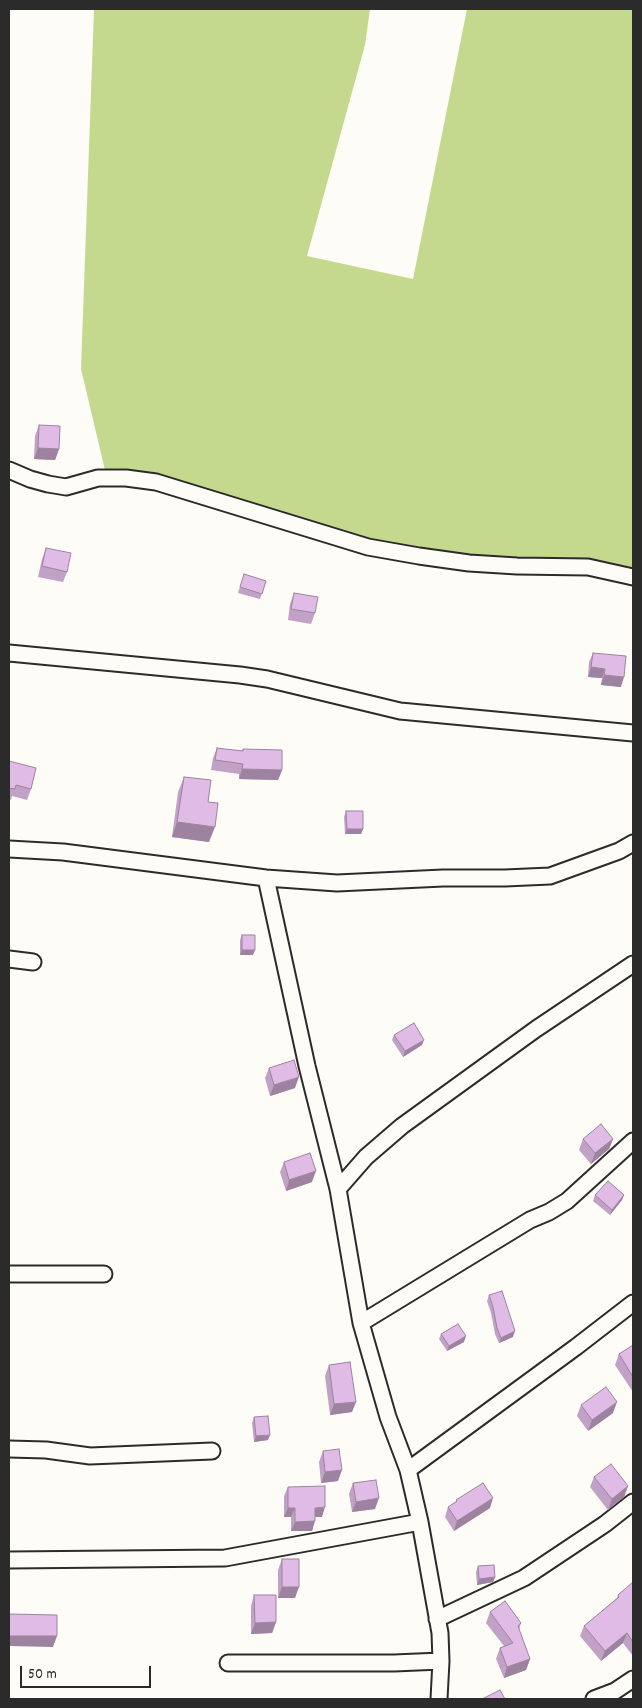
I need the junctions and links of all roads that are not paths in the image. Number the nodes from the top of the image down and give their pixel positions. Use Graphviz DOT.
graph roads {
  1 [pos="9,470"];
  2 [pos="633,577"];
  3 [pos="9,653"];
  4 [pos="633,733"];
  5 [pos="633,843"];
  6 [pos="9,849"];
  7 [pos="266,878"];
  8 [pos="9,959"];
  9 [pos="33,962"];
  10 [pos="633,964"];
  11 [pos="633,1140"];
  12 [pos="338,1189"];
  13 [pos="9,1274"];
  14 [pos="104,1274"];
  15 [pos="633,1303"];
  16 [pos="360,1323"];
  17 [pos="9,1450"];
  18 [pos="212,1452"];
  19 [pos="408,1470"];
  20 [pos="633,1502"];
  21 [pos="420,1522"];
  22 [pos="9,1560"];
  23 [pos="437,1619"];
  24 [pos="441,1661"];
  25 [pos="228,1663"];
  26 [pos="633,1679"];
  27 [pos="439,1699"];
  28 [pos="594,1699"];
  1 -- 2 [label="street"];
  3 -- 4 [label="street"];
  5 -- 7 [label="street"];
  6 -- 7 [label="street"];
  7 -- 12 [label="street"];
  8 -- 9 [label="street"];
  10 -- 12 [label="street"];
  11 -- 16 [label="street"];
  12 -- 16 [label="street"];
  13 -- 14 [label="street"];
  15 -- 19 [label="street"];
  16 -- 19 [label="street"];
  17 -- 18 [label="street"];
  19 -- 21 [label="street"];
  20 -- 23 [label="street"];
  21 -- 22 [label="street"];
  21 -- 23 [label="street"];
  23 -- 24 [label="street"];
  24 -- 25 [label="street"];
  24 -- 27 [label="street"];
  26 -- 28 [label="street"];
}
